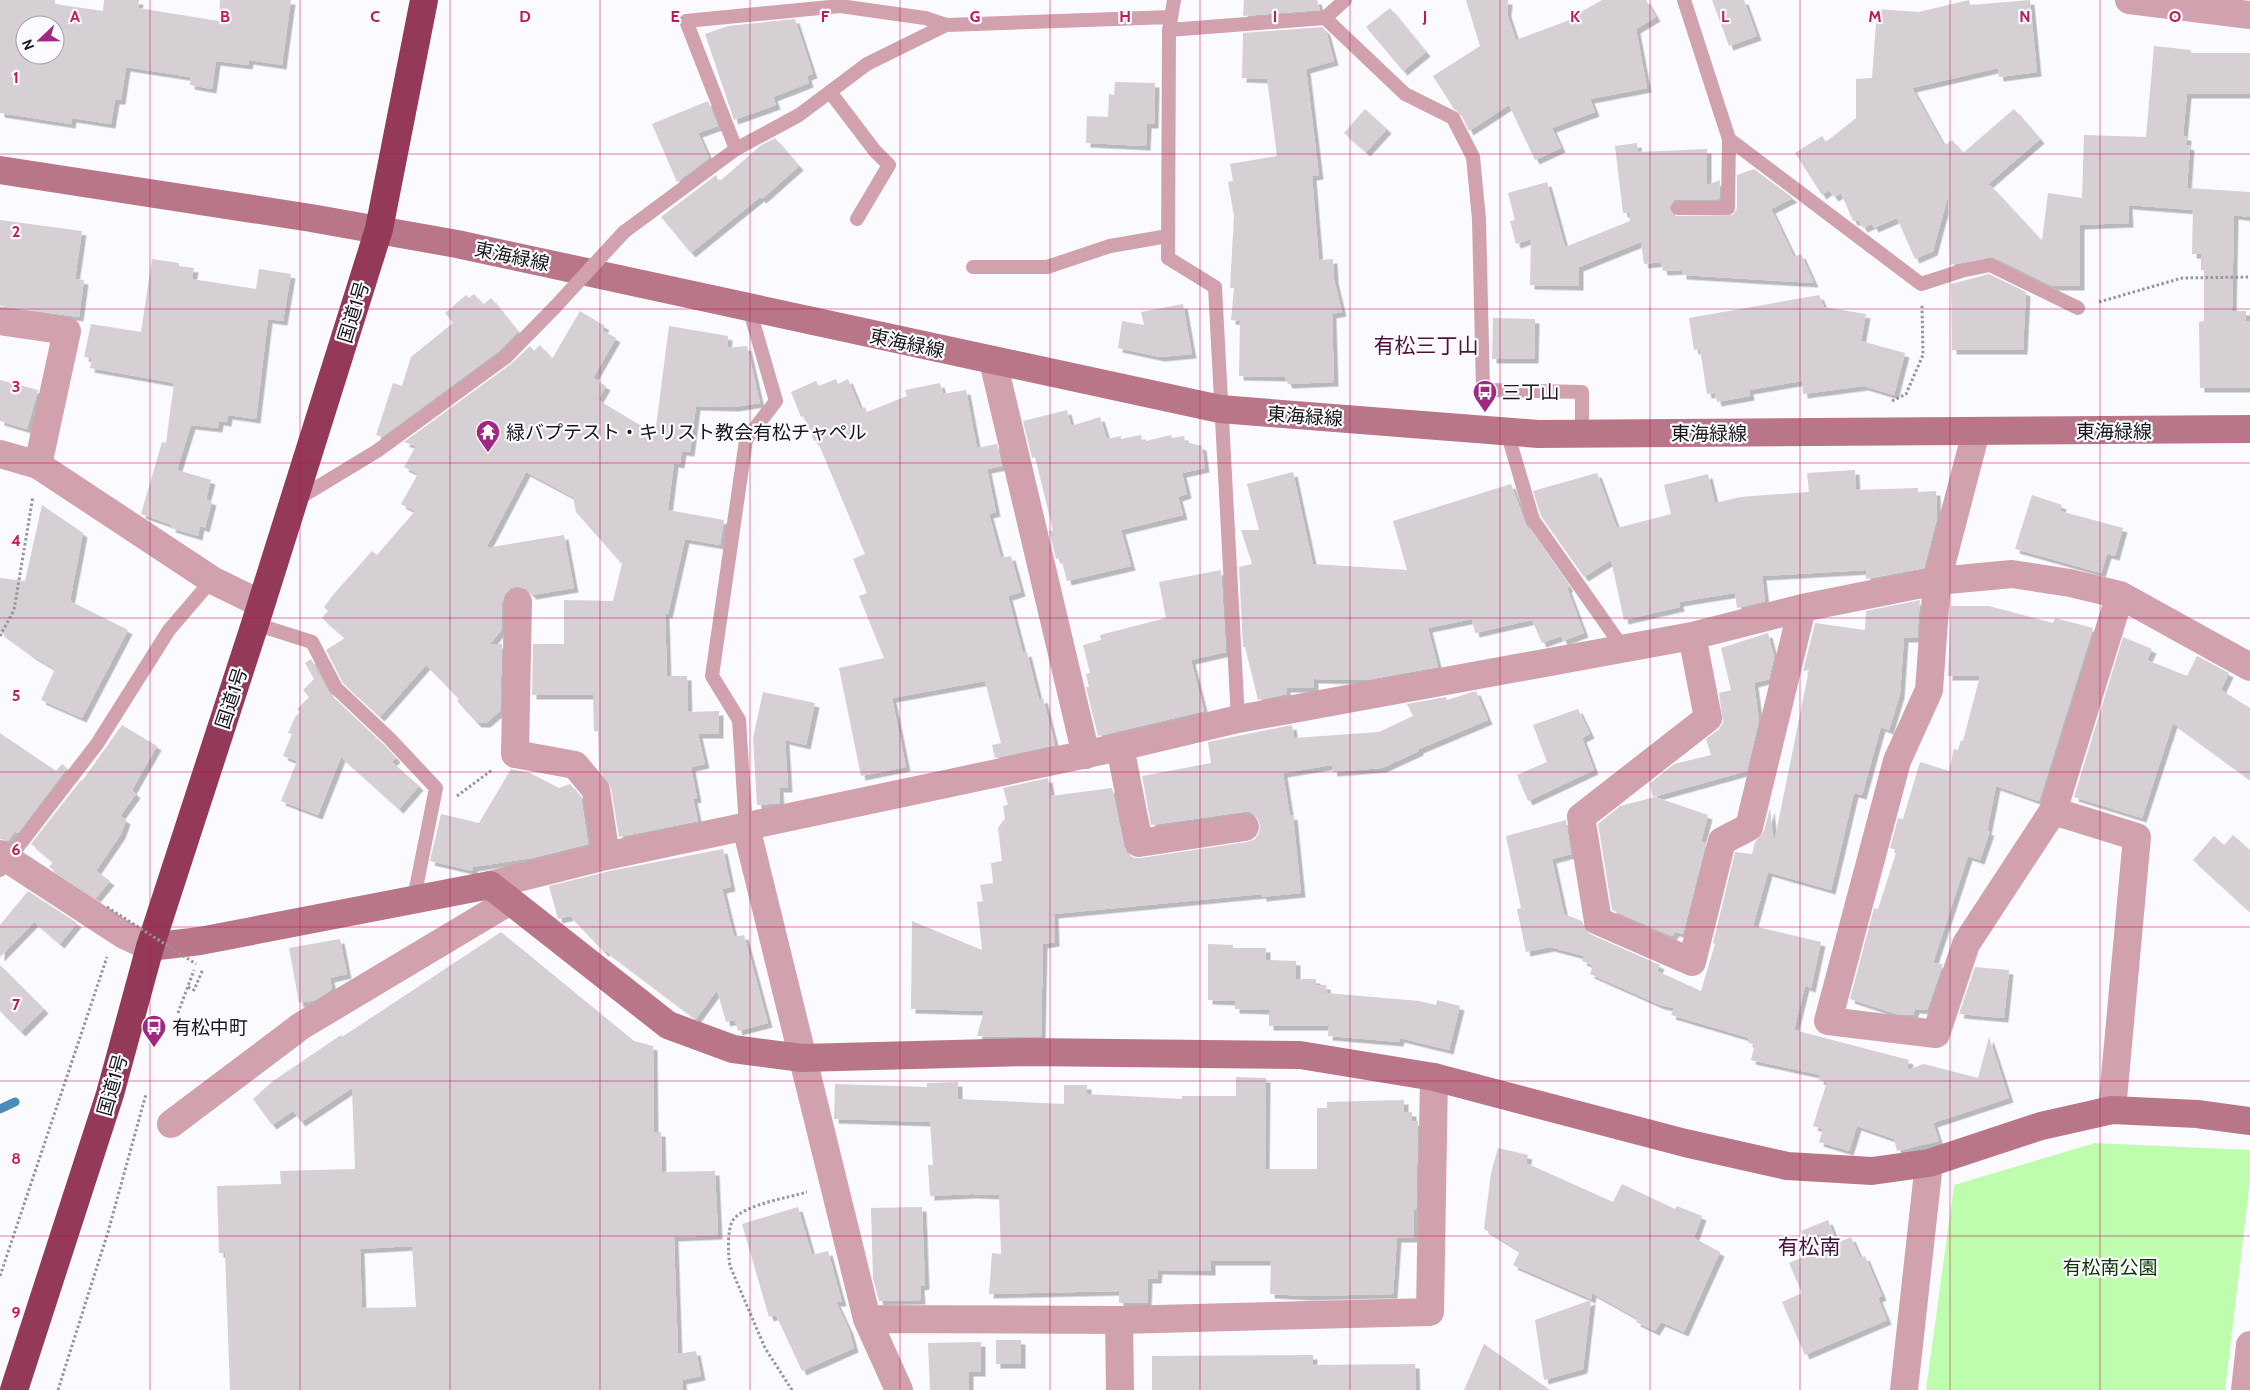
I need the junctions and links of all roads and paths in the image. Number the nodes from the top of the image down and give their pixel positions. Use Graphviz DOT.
graph roads {
  1 [pos="424,0"];
  2 [pos="1174,0"];
  3 [pos="1345,0"];
  4 [pos="1684,0"];
  5 [pos="2129,0"];
  6 [pos="2250,14"];
  7 [pos="1324,18"];
  8 [pos="1170,23"];
  9 [pos="946,25"];
  10 [pos="830,92"];
  11 [pos="1729,140"];
  12 [pos="736,149"];
  13 [pos="0,170"];
  14 [pos="1678,208"];
  15 [pos="857,219"];
  16 [pos="378,229"];
  17 [pos="1168,236"];
  18 [pos="973,267"];
  19 [pos="2250,277"];
  20 [pos="1921,284"];
  21 [pos="749,308"];
  22 [pos="2078,308"];
  23 [pos="0,321"];
  24 [pos="994,361"];
  25 [pos="1889,403"];
  26 [pos="1220,410"];
  27 [pos="2250,429"];
  28 [pos="1507,432"];
  29 [pos="1976,432"];
  30 [pos="1582,434"];
  31 [pos="0,454"];
  32 [pos="38,465"];
  33 [pos="294,501"];
  34 [pos="212,580"];
  35 [pos="1936,581"];
  36 [pos="2120,595"];
  37 [pos="518,602"];
  38 [pos="1802,608"];
  39 [pos="258,614"];
  40 [pos="0,636"];
  41 [pos="1692,636"];
  42 [pos="1624,648"];
  43 [pos="2250,667"];
  44 [pos="1238,719"];
  45 [pos="1120,747"];
  46 [pos="515,754"];
  47 [pos="1086,754"];
  48 [pos="432,805"];
  49 [pos="2053,811"];
  50 [pos="746,827"];
  51 [pos="1246,827"];
  52 [pos="606,856"];
  53 [pos="3,862"];
  54 [pos="500,893"];
  55 [pos="414,898"];
  56 [pos="107,907"];
  57 [pos="150,947"];
  58 [pos="108,954"];
  59 [pos="204,966"];
  60 [pos="188,987"];
  61 [pos="178,1013"];
  62 [pos="802,1058"];
  63 [pos="1434,1077"];
  64 [pos="146,1094"];
  65 [pos="2112,1110"];
  66 [pos="2250,1121"];
  67 [pos="171,1124"];
  68 [pos="1928,1163"];
  69 [pos="834,1185"];
  70 [pos="0,1276"];
  71 [pos="867,1319"];
  72 [pos="1119,1320"];
  73 [pos="2250,1346"];
  74 [pos="14,1390"];
  75 [pos="58,1390"];
  76 [pos="792,1390"];
  77 [pos="899,1390"];
  78 [pos="1120,1390"];
  79 [pos="1904,1390"];
  80 [pos="2245,1390"];
  1 -- 16 [label="highway, 国道1号"];
  2 -- 8 [label="lane"];
  3 -- 7 [label="lane"];
  4 -- 11 [label="lane"];
  5 -- 6 [label="street"];
  7 -- 8 [label="lane"];
  7 -- 30 [label="lane"];
  8 -- 9 [label="lane"];
  8 -- 17 [label="lane"];
  9 -- 10 [label="lane"];
  9 -- 12 [label="lane"];
  10 -- 12 [label="lane"];
  10 -- 15 [label="lane"];
  11 -- 14 [label="lane"];
  11 -- 20 [label="lane"];
  12 -- 33 [label="lane, bridge"];
  13 -- 16 [label="street, 東海緑線"];
  16 -- 21 [label="street, 東海緑線"];
  16 -- 33 [label="highway, 国道1号"];
  17 -- 18 [label="lane"];
  17 -- 26 [label="lane"];
  19 -- 22 [label="path"];
  20 -- 22 [label="lane"];
  20 -- 25 [label="path"];
  21 -- 24 [label="street, 東海緑線"];
  21 -- 50 [label="lane"];
  23 -- 32 [label="street"];
  24 -- 26 [label="street, 東海緑線"];
  24 -- 47 [label="street"];
  26 -- 28 [label="street, 東海緑線"];
  26 -- 44 [label="lane"];
  27 -- 29 [label="street, 東海緑線"];
  28 -- 30 [label="street, 東海緑線"];
  28 -- 42 [label="lane"];
  29 -- 30 [label="street, 東海緑線"];
  29 -- 35 [label="street"];
  31 -- 32 [label="street"];
  32 -- 34 [label="street"];
  32 -- 40 [label="path"];
  33 -- 39 [label="highway, 国道1号"];
  34 -- 39 [label="street"];
  34 -- 53 [label="lane"];
  35 -- 36 [label="street"];
  35 -- 38 [label="street"];
  35 -- 49 [label="street"];
  36 -- 43 [label="street"];
  36 -- 49 [label="street"];
  37 -- 46 [label="street"];
  38 -- 41 [label="street"];
  38 -- 41 [label="street"];
  39 -- 48 [label="lane"];
  39 -- 57 [label="highway, 国道1号"];
  41 -- 42 [label="street"];
  42 -- 44 [label="street"];
  44 -- 45 [label="street"];
  45 -- 47 [label="street"];
  45 -- 51 [label="street"];
  46 -- 48 [label="path"];
  46 -- 52 [label="street"];
  47 -- 50 [label="street"];
  48 -- 55 [label="lane"];
  49 -- 65 [label="street"];
  50 -- 52 [label="street"];
  50 -- 62 [label="street"];
  52 -- 54 [label="street"];
  53 -- 57 [label="street"];
  54 -- 55 [label="street"];
  54 -- 62 [label="street"];
  54 -- 67 [label="street"];
  55 -- 57 [label="street"];
  56 -- 60 [label="path, bridge"];
  57 -- 74 [label="highway, 国道1号"];
  58 -- 70 [label="path"];
  59 -- 60 [label="path"];
  60 -- 61 [label="path"];
  62 -- 63 [label="street"];
  62 -- 69 [label="street"];
  63 -- 68 [label="street"];
  63 -- 72 [label="street"];
  64 -- 75 [label="path"];
  65 -- 66 [label="street"];
  65 -- 68 [label="street"];
  68 -- 79 [label="street"];
  69 -- 71 [label="street"];
  69 -- 76 [label="path"];
  71 -- 72 [label="street"];
  71 -- 77 [label="street"];
  72 -- 78 [label="street"];
  73 -- 80 [label="street"];
}
